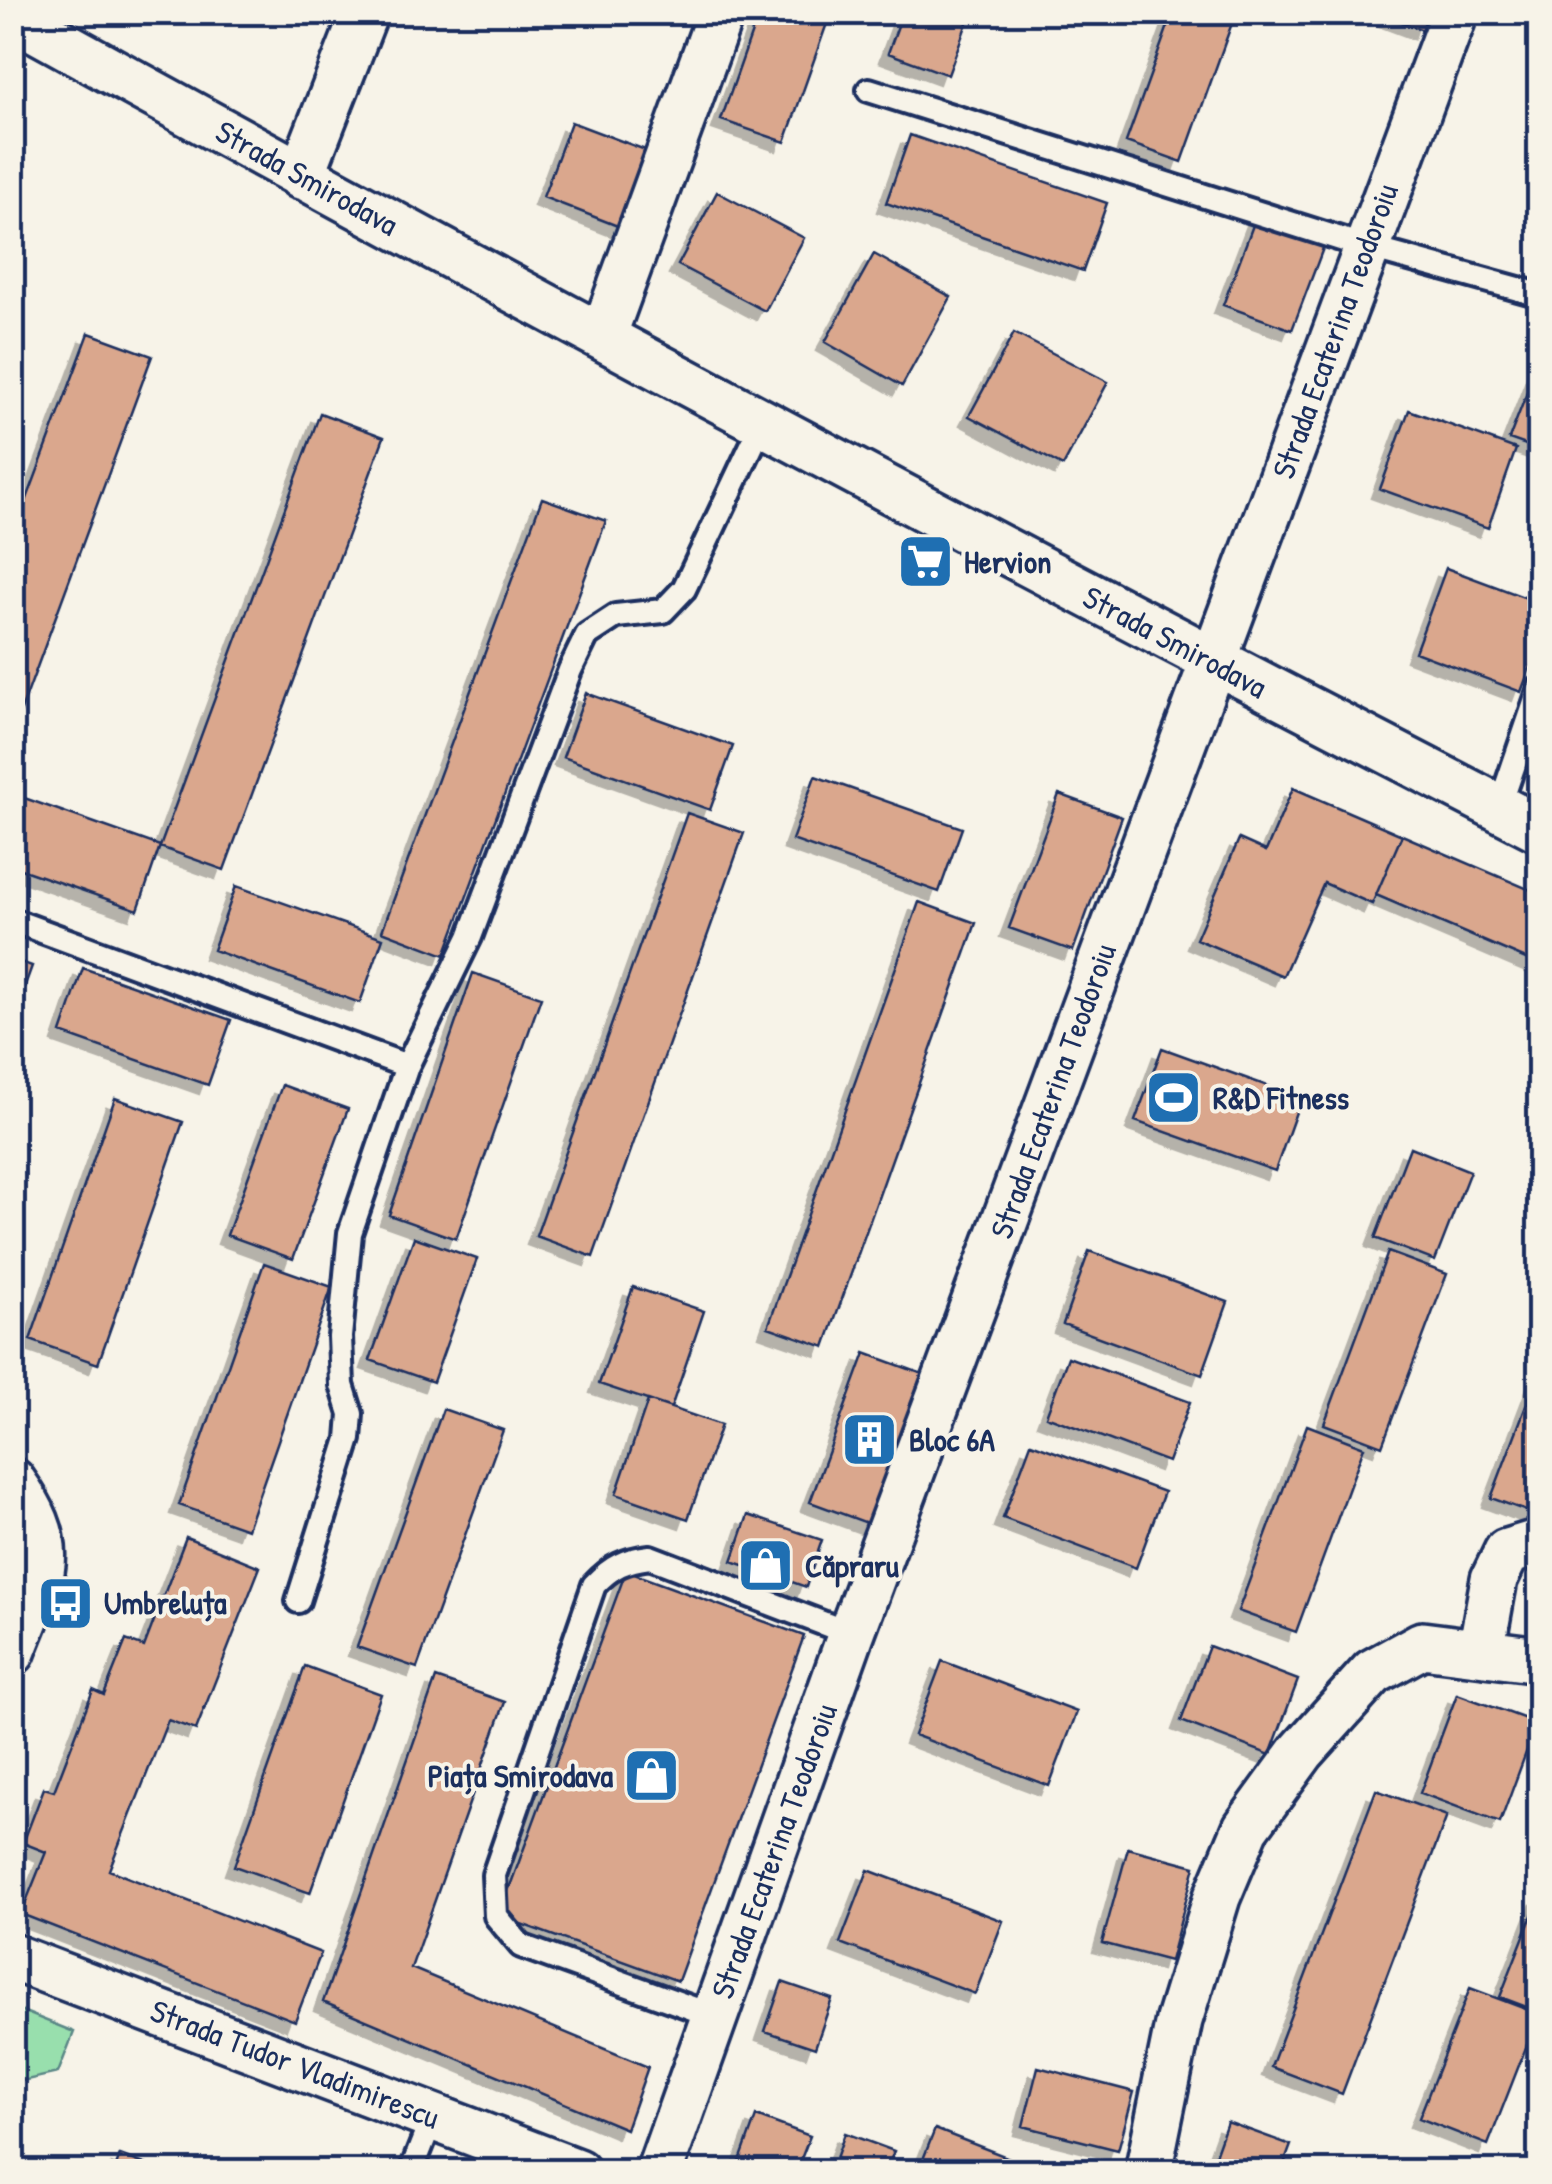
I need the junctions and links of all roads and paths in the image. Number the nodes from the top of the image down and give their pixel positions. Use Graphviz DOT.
graph roads {
  1 [pos="365,12"];
  2 [pos="721,12"];
  3 [pos="1455,12"];
  4 [pos="12,16"];
  5 [pos="868,90"];
  6 [pos="301,176"];
  7 [pos="1366,247"];
  8 [pos="1540,295"];
  9 [pos="602,336"];
  10 [pos="763,422"];
  11 [pos="1212,663"];
  12 [pos="1540,688"];
  13 [pos="1499,808"];
  14 [pos="1540,829"];
  15 [pos="12,920"];
  16 [pos="406,1066"];
  17 [pos="12,1481"];
  18 [pos="1540,1542"];
  19 [pos="298,1601"];
  20 [pos="851,1634"];
  21 [pos="1480,1651"];
  22 [pos="12,1652"];
  23 [pos="1540,1660"];
  24 [pos="12,1957"];
  25 [pos="714,2016"];
  26 [pos="433,2116"];
  27 [pos="411,2172"];
  28 [pos="576,2172"];
  29 [pos="659,2172"];
  30 [pos="1148,2172"];
  1 -- 6 [label="street"];
  2 -- 9 [label="street"];
  3 -- 7 [label="street, Strada Ecaterina Teodoroiu"];
  4 -- 6 [label="street, Strada Smirodava"];
  5 -- 7 [label="lane"];
  6 -- 9 [label="street, Strada Smirodava"];
  7 -- 8 [label="lane"];
  7 -- 11 [label="street, Strada Ecaterina Teodoroiu"];
  9 -- 10 [label="street, Strada Smirodava"];
  10 -- 11 [label="street, Strada Smirodava"];
  10 -- 16 [label="lane"];
  11 -- 13 [label="street, Strada Smirodava"];
  11 -- 20 [label="street, Strada Ecaterina Teodoroiu"];
  12 -- 13 [label="lane"];
  13 -- 14 [label="street, Strada Smirodava"];
  15 -- 16 [label="lane"];
  16 -- 19 [label="lane"];
  17 -- 22 [label="street"];
  18 -- 21 [label="street"];
  20 -- 25 [label="street, Strada Ecaterina Teodoroiu"];
  20 -- 25 [label="lane"];
  21 -- 23 [label="street"];
  21 -- 30 [label="street"];
  24 -- 26 [label="street, Strada Tudor Vladimirescu"];
  25 -- 29 [label="street, Strada Ecaterina Teodoroiu"];
  26 -- 27 [label="lane"];
  26 -- 28 [label="street, Strada Tudor Vladimirescu"];
}
